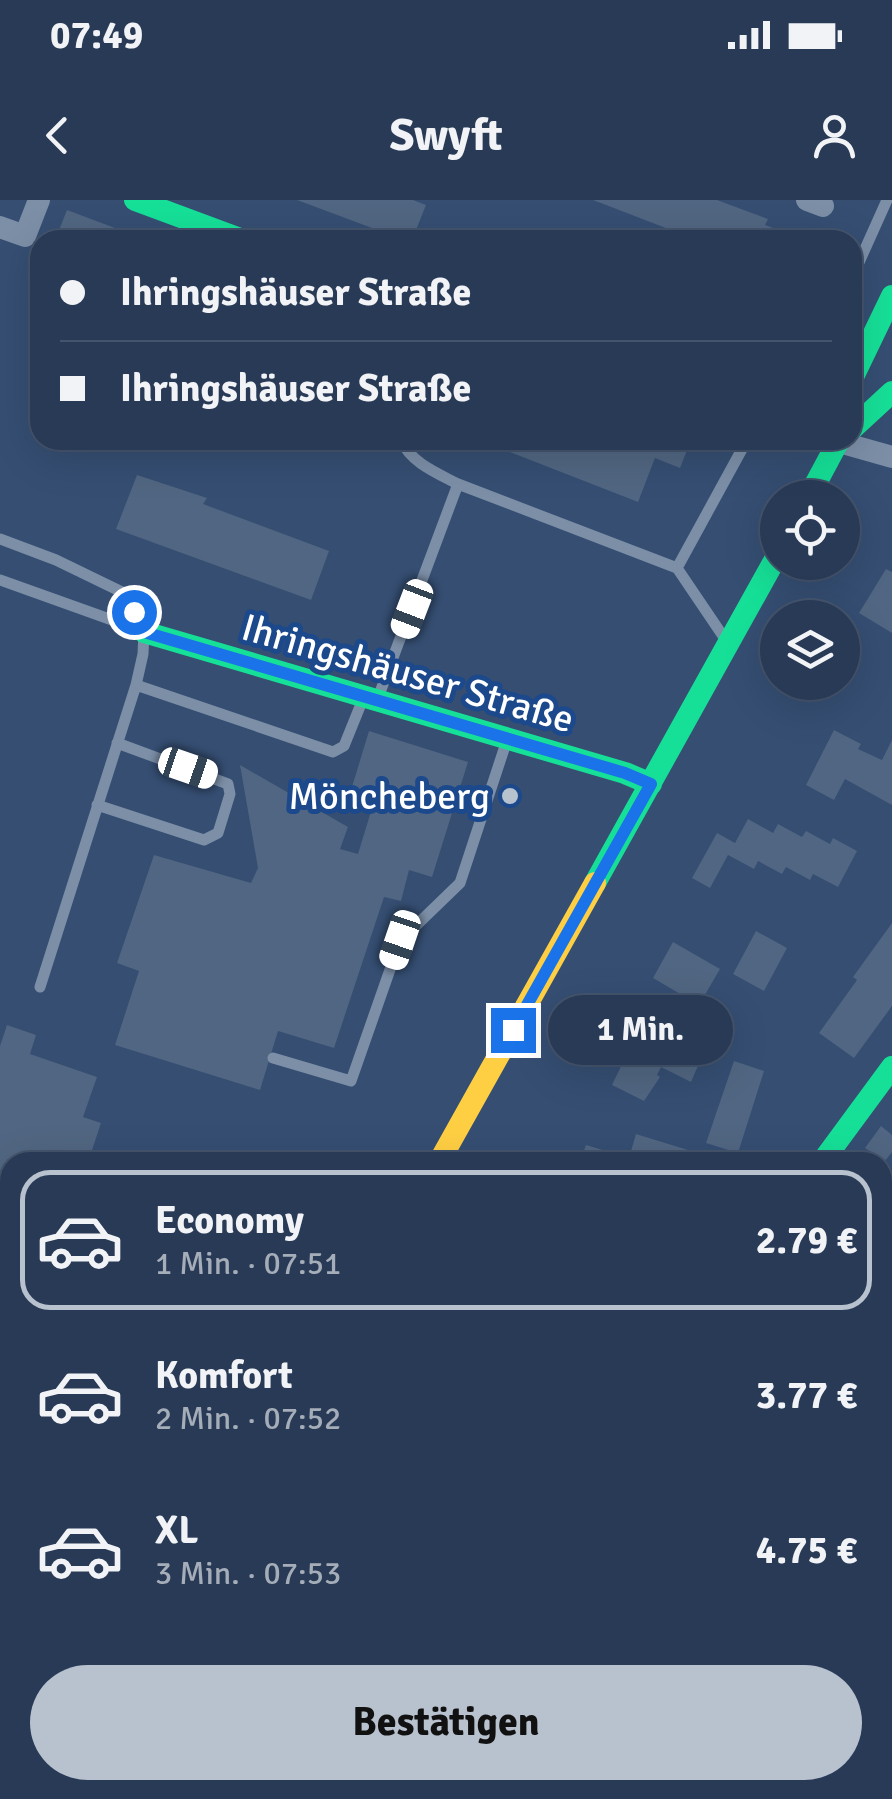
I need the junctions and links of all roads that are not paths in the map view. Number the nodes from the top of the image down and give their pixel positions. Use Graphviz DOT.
graph roads {
  1 [pos="39,200"];
  2 [pos="135,200"];
  3 [pos="886,200"];
  4 [pos="0,227"];
  5 [pos="216,230"];
  6 [pos="862,255"];
  7 [pos="892,296"];
  8 [pos="862,354"];
  9 [pos="892,392"];
  10 [pos="862,420"];
  11 [pos="862,446"];
  12 [pos="406,450"];
  13 [pos="741,450"];
  14 [pos="836,450"];
  15 [pos="892,458"];
  16 [pos="818,480"];
  17 [pos="458,484"];
  18 [pos="0,539"];
  19 [pos="676,568"];
  20 [pos="0,580"];
  21 [pos="764,580"];
  22 [pos="144,632"];
  23 [pos="728,644"];
  24 [pos="136,685"];
  25 [pos="371,698"];
  26 [pos="507,738"];
  27 [pos="117,743"];
  28 [pos="651,784"];
  29 [pos="97,805"];
  30 [pos="40,987"];
  31 [pos="273,1058"];
  32 [pos="892,1066"];
  33 [pos="445,1152"];
  34 [pos="829,1152"];
  1 -- 4 [label="street"];
  2 -- 5 [label="main road"];
  3 -- 6 [label="lane"];
  7 -- 8 [label="main road"];
  9 -- 10 [label="main road"];
  11 -- 15 [label="street"];
  12 -- 17 [label="lane"];
  13 -- 19 [label="lane"];
  14 -- 16 [label="main road"];
  17 -- 19 [label="lane"];
  17 -- 25 [label="lane"];
  18 -- 22 [label="lane"];
  19 -- 23 [label="lane"];
  20 -- 22 [label="lane"];
  21 -- 23 [label="main road"];
  22 -- 24 [label="lane"];
  22 -- 25 [label="main road, Ihringshäuser Straße"];
  23 -- 28 [label="main road"];
  24 -- 25 [label="lane"];
  24 -- 27 [label="lane"];
  25 -- 26 [label="main road, Ihringshäuser Straße"];
  26 -- 28 [label="main road, Ihringshäuser Straße"];
  26 -- 31 [label="lane"];
  27 -- 29 [label="lane"];
  27 -- 29 [label="lane"];
  28 -- 33 [label="main road"];
  29 -- 30 [label="lane"];
  32 -- 34 [label="main road"];
}
